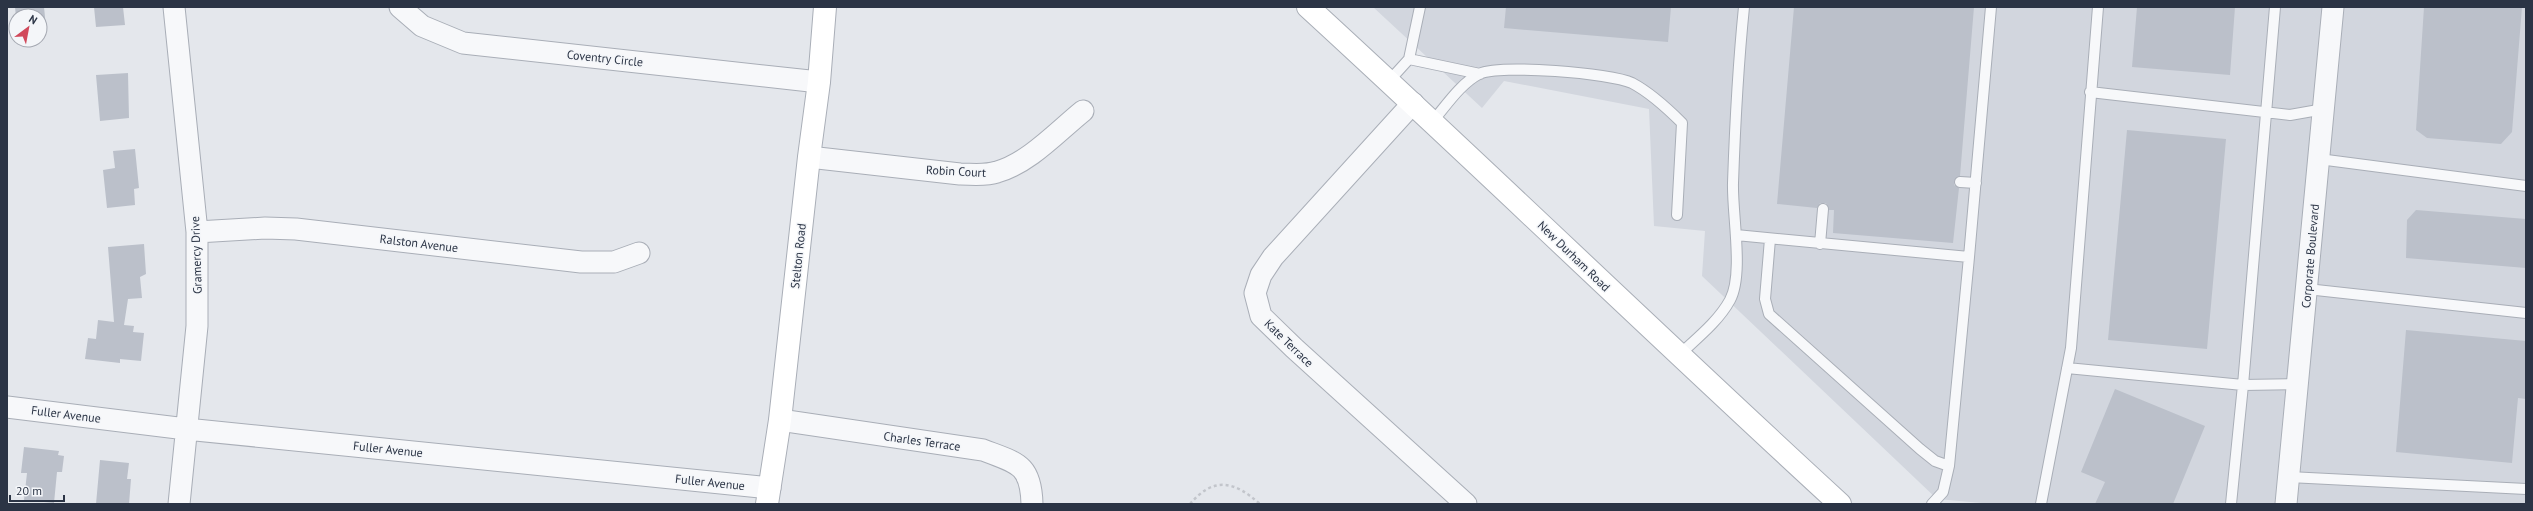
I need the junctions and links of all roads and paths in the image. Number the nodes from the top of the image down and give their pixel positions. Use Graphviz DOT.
graph roads {
  1 [pos="174,7"];
  2 [pos="400,7"];
  3 [pos="825,7"];
  4 [pos="1420,7"];
  5 [pos="1744,7"];
  6 [pos="1991,7"];
  7 [pos="2098,7"];
  8 [pos="2275,7"];
  9 [pos="2333,7"];
  10 [pos="1318,11"];
  11 [pos="1410,59"];
  12 [pos="1480,74"];
  13 [pos="1389,81"];
  14 [pos="819,82"];
  15 [pos="2090,92"];
  16 [pos="1413,103"];
  17 [pos="2324,110"];
  18 [pos="1083,111"];
  19 [pos="2265,112"];
  20 [pos="1432,122"];
  21 [pos="809,157"];
  22 [pos="2319,159"];
  23 [pos="1960,182"];
  24 [pos="1976,183"];
  25 [pos="2526,186"];
  26 [pos="1823,209"];
  27 [pos="1677,215"];
  28 [pos="197,232"];
  29 [pos="1736,235"];
  30 [pos="1770,239"];
  31 [pos="1820,244"];
  32 [pos="639,253"];
  33 [pos="1970,257"];
  34 [pos="2307,289"];
  35 [pos="2526,313"];
  36 [pos="1678,356"];
  37 [pos="2067,368"];
  38 [pos="2298,384"];
  39 [pos="2243,385"];
  40 [pos="7,407"];
  41 [pos="780,420"];
  42 [pos="186,429"];
  43 [pos="1949,466"];
  44 [pos="2289,477"];
  45 [pos="2526,489"];
  46 [pos="768,496"];
  47 [pos="179,504"];
  48 [pos="1032,504"];
  49 [pos="1190,504"];
  50 [pos="1260,504"];
  51 [pos="1466,504"];
  52 [pos="1840,504"];
  53 [pos="1932,504"];
  54 [pos="2041,504"];
  55 [pos="2231,504"];
  56 [pos="2286,504"];
  1 -- 28 [label="street, Gramercy Drive"];
  2 -- 14 [label="street, Coventry Circle"];
  3 -- 14 [label="main road, Stelton Road"];
  4 -- 11 [label="lane"];
  5 -- 29 [label="lane"];
  6 -- 24 [label="lane"];
  7 -- 15 [label="lane"];
  8 -- 19 [label="lane"];
  9 -- 17 [label="street, Corporate Boulevard"];
  10 -- 13 [label="main road, New Durham Road"];
  11 -- 12 [label="lane"];
  11 -- 13 [label="lane"];
  12 -- 20 [label="lane"];
  12 -- 27 [label="lane"];
  13 -- 16 [label="main road, New Durham Road"];
  14 -- 21 [label="main road, Stelton Road"];
  15 -- 19 [label="lane"];
  15 -- 37 [label="lane"];
  16 -- 20 [label="main road, New Durham Road"];
  16 -- 51 [label="street, Kate Terrace"];
  17 -- 19 [label="lane"];
  17 -- 22 [label="street, Corporate Boulevard"];
  18 -- 21 [label="street, Robin Court"];
  19 -- 39 [label="lane"];
  20 -- 36 [label="main road, New Durham Road"];
  21 -- 41 [label="main road, Stelton Road"];
  22 -- 25 [label="lane"];
  22 -- 34 [label="street, Corporate Boulevard"];
  23 -- 24 [label="lane"];
  24 -- 33 [label="lane"];
  26 -- 31 [label="lane"];
  28 -- 32 [label="street, Ralston Avenue"];
  28 -- 42 [label="street, Gramercy Drive"];
  29 -- 30 [label="lane"];
  29 -- 36 [label="lane"];
  30 -- 31 [label="lane"];
  30 -- 43 [label="lane"];
  31 -- 33 [label="lane"];
  33 -- 43 [label="lane"];
  34 -- 35 [label="lane"];
  34 -- 38 [label="street, Corporate Boulevard"];
  36 -- 52 [label="main road, New Durham Road"];
  37 -- 39 [label="lane"];
  37 -- 54 [label="lane"];
  38 -- 39 [label="lane"];
  38 -- 44 [label="street, Corporate Boulevard"];
  39 -- 55 [label="lane"];
  40 -- 42 [label="street, Fuller Avenue"];
  41 -- 46 [label="main road, Stelton Road"];
  41 -- 48 [label="street, Charles Terrace"];
  42 -- 46 [label="street, Fuller Avenue"];
  42 -- 47 [label="street, Gramercy Drive"];
  43 -- 53 [label="lane"];
  44 -- 45 [label="lane"];
  44 -- 56 [label="street, Corporate Boulevard"];
  49 -- 50 [label="path"];
}
